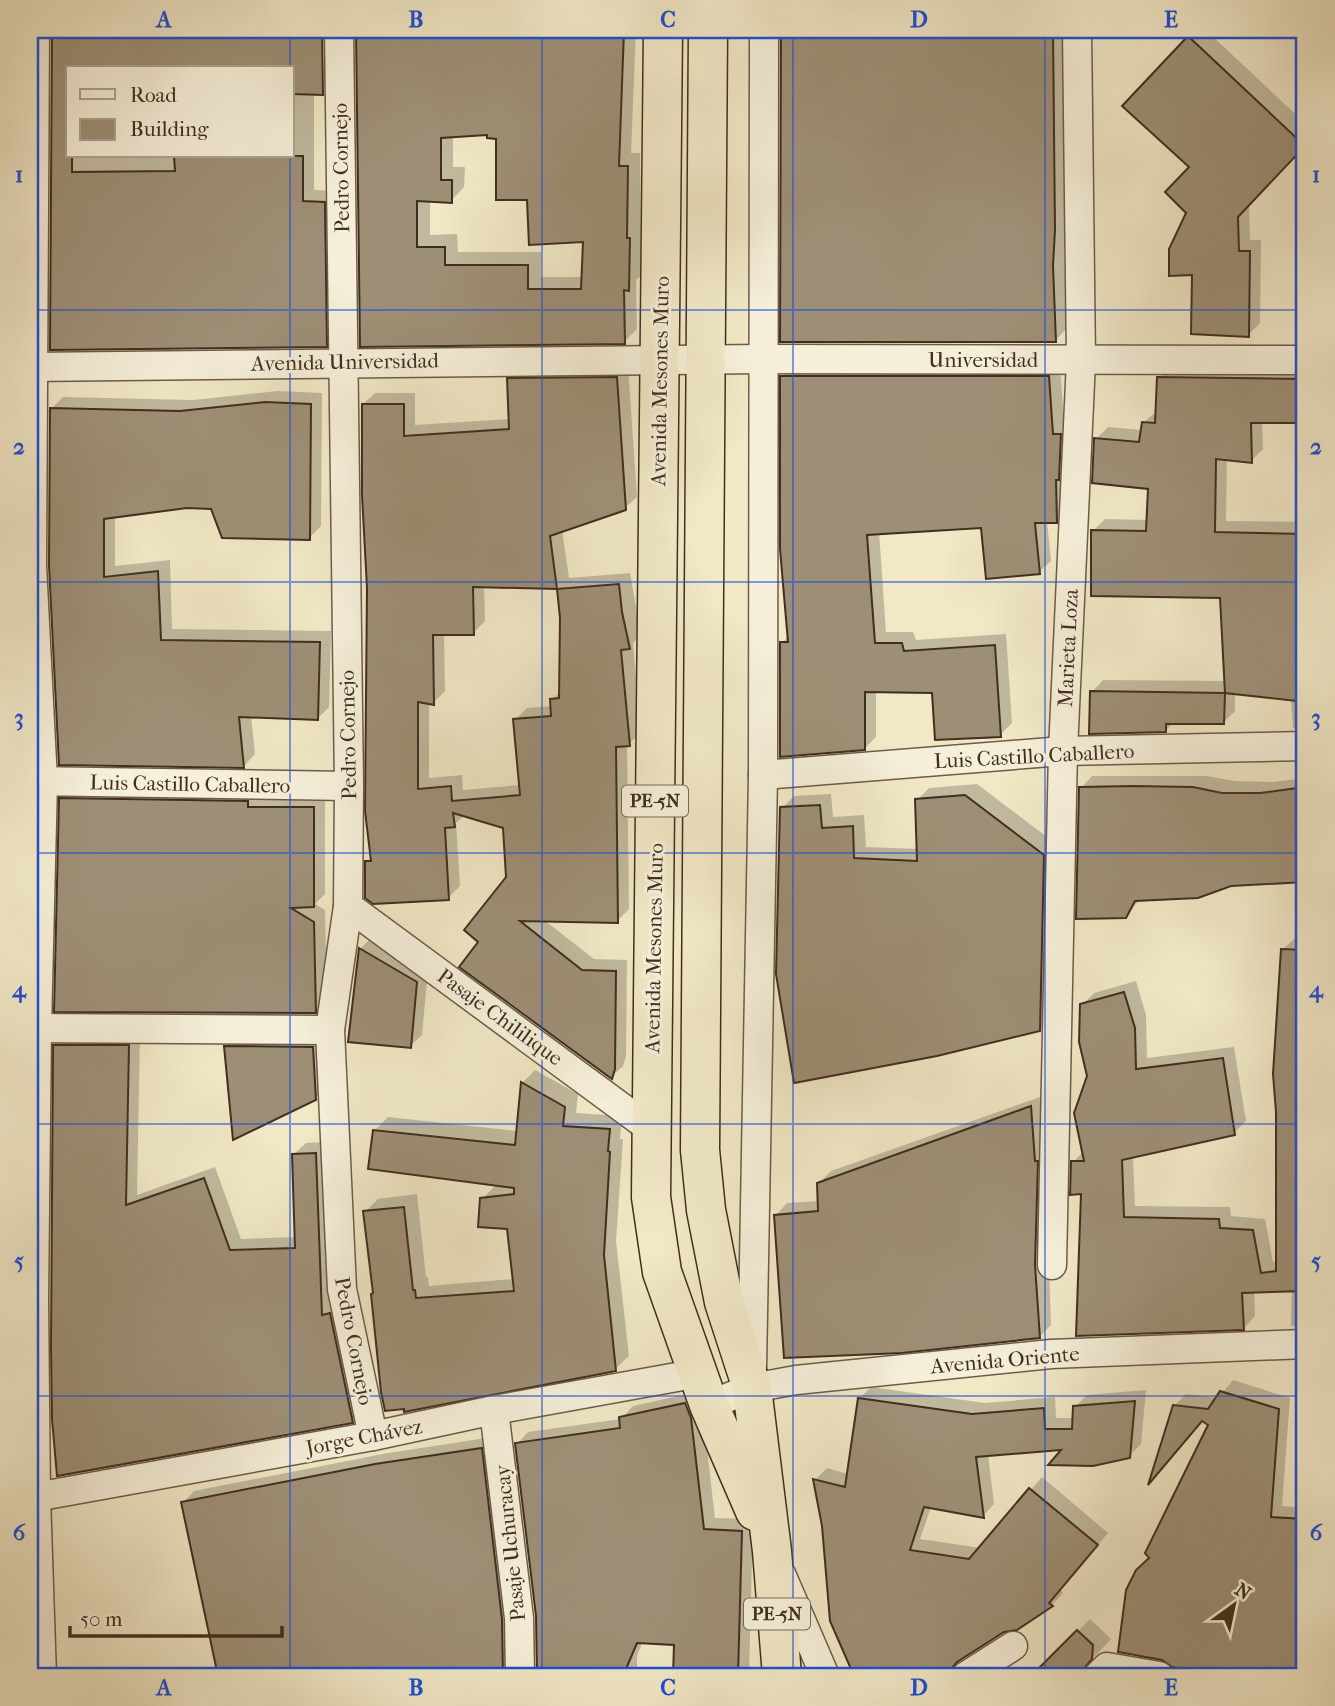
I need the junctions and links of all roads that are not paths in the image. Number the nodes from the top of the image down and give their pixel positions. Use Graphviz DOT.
graph roads {
  1 [pos="35,30"];
  2 [pos="339,30"];
  3 [pos="663,30"];
  4 [pos="708,30"];
  5 [pos="764,30"];
  6 [pos="1077,30"];
  7 [pos="762,359"];
  8 [pos="661,360"];
  9 [pos="706,360"];
  10 [pos="1305,360"];
  11 [pos="1081,361"];
  12 [pos="343,362"];
  13 [pos="31,367"];
  14 [pos="31,565"];
  15 [pos="1305,746"];
  16 [pos="1063,751"];
  17 [pos="763,775"];
  18 [pos="37,781"];
  19 [pos="349,786"];
  20 [pos="348,906"];
  21 [pos="33,1028"];
  22 [pos="330,1030"];
  23 [pos="652,1129"];
  24 [pos="1052,1265"];
  25 [pos="32,1299"];
  26 [pos="1305,1344"];
  27 [pos="752,1388"];
  28 [pos="704,1389"];
  29 [pos="494,1410"];
  30 [pos="373,1436"];
  31 [pos="33,1498"];
  32 [pos="772,1551"];
  33 [pos="1013,1646"];
  34 [pos="42,1676"];
  35 [pos="520,1676"];
  36 [pos="782,1676"];
  37 [pos="825,1676"];
  38 [pos="966,1676"];
  39 [pos="1098,1676"];
  40 [pos="1159,1676"];
  1 -- 13 [label="street"];
  2 -- 12 [label="street, Pedro Cornejo"];
  3 -- 8 [label="highway, Avenida Mesones Muro / PE-5N"];
  4 -- 9 [label="highway, PE-5N"];
  5 -- 7 [label="street"];
  6 -- 11 [label="street, Marieta Loza"];
  7 -- 9 [label="street, Universidad"];
  7 -- 11 [label="street, Universidad"];
  7 -- 17 [label="street"];
  8 -- 9 [label="street, Universidad"];
  8 -- 12 [label="street, Avenida Universidad"];
  8 -- 23 [label="highway, Avenida Mesones Muro / PE-5N"];
  9 -- 27 [label="highway, PE-5N"];
  10 -- 11 [label="street, Universidad"];
  11 -- 16 [label="street, Marieta Loza"];
  12 -- 13 [label="street, Avenida Universidad"];
  12 -- 19 [label="street, Pedro Cornejo"];
  13 -- 14 [label="street"];
  14 -- 18 [label="street"];
  15 -- 16 [label="street, Luis Castillo Caballero"];
  16 -- 17 [label="street, Luis Castillo Caballero"];
  16 -- 24 [label="street, Marieta Loza"];
  17 -- 27 [label="street"];
  18 -- 19 [label="street, Luis Castillo Caballero"];
  18 -- 21 [label="street"];
  19 -- 20 [label="street, Pedro Cornejo"];
  20 -- 22 [label="street, Pedro Cornejo"];
  20 -- 23 [label="street, Pasaje Chililique"];
  21 -- 22 [label="street"];
  21 -- 25 [label="street"];
  22 -- 30 [label="street, Pedro Cornejo"];
  23 -- 28 [label="highway, Avenida Mesones Muro / PE-5N"];
  25 -- 31 [label="street"];
  26 -- 27 [label="street, Avenida Oriente"];
  27 -- 28 [label="street, Avenida Oriente"];
  27 -- 32 [label="highway, PE-5N"];
  28 -- 29 [label="street, Jorge Chávez"];
  28 -- 32 [label="highway, Avenida Mesones Muro / PE-5N"];
  29 -- 30 [label="street, Jorge Chávez"];
  29 -- 35 [label="street, Pasaje Uchuracay"];
  30 -- 31 [label="street, Jorge Chávez"];
  31 -- 34 [label="street"];
  32 -- 36 [label="highway, PE-5N"];
  32 -- 37 [label="street"];
  33 -- 38 [label="street"];
  39 -- 40 [label="street"];
}
